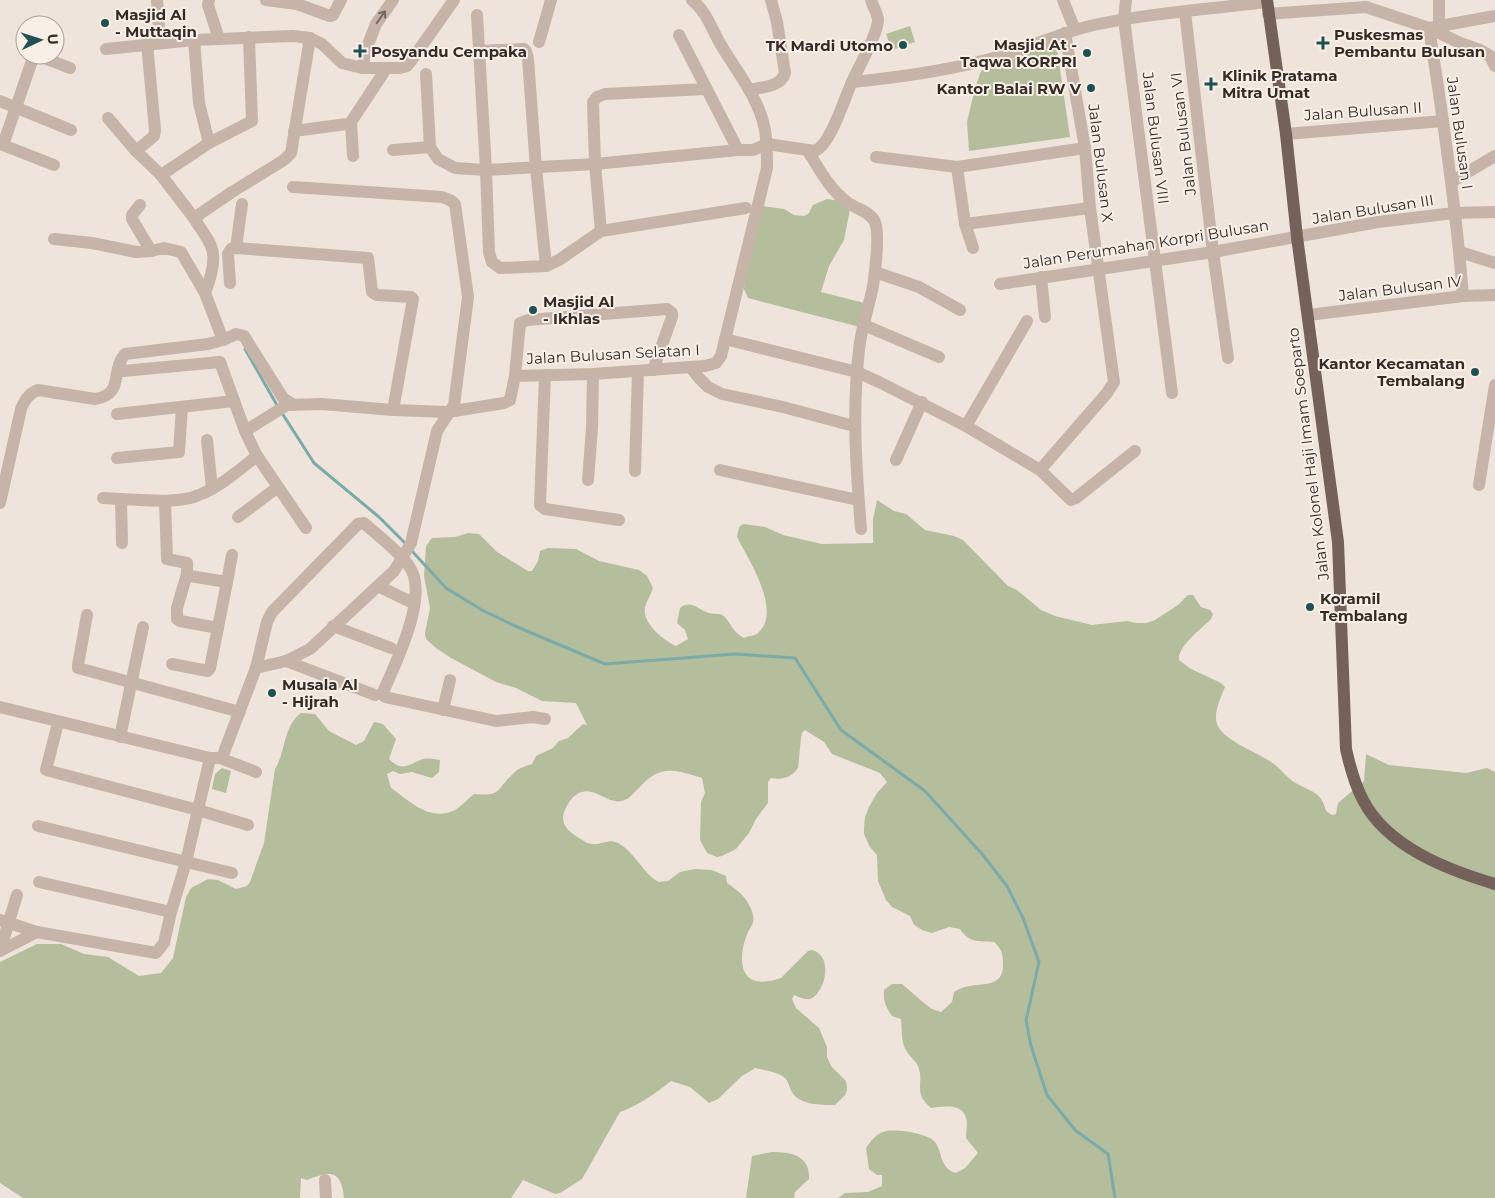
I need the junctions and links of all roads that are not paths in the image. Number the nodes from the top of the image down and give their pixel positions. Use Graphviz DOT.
graph roads {
  1 [pos="157,0"];
  2 [pos="208,0"];
  3 [pos="266,0"];
  4 [pos="341,0"];
  5 [pos="393,0"];
  6 [pos="454,0"];
  7 [pos="551,0"];
  8 [pos="692,0"];
  9 [pos="771,0"];
  10 [pos="872,0"];
  11 [pos="1063,0"];
  12 [pos="1126,0"];
  13 [pos="1439,0"];
  14 [pos="297,2"];
  15 [pos="1267,6"];
  16 [pos="1185,12"];
  17 [pos="477,15"];
  18 [pos="1495,16"];
  19 [pos="1124,19"];
  20 [pos="1434,27"];
  21 [pos="1070,32"];
  22 [pos="679,34"];
  23 [pos="249,37"];
  24 [pos="219,38"];
  25 [pos="310,38"];
  26 [pos="194,40"];
  27 [pos="539,42"];
  28 [pos="160,43"];
  29 [pos="147,44"];
  30 [pos="106,48"];
  31 [pos="479,51"];
  32 [pos="31,65"];
  33 [pos="62,65"];
  34 [pos="1495,66"];
  35 [pos="70,68"];
  36 [pos="362,68"];
  37 [pos="386,69"];
  38 [pos="426,74"];
  39 [pos="852,82"];
  40 [pos="706,89"];
  41 [pos="749,90"];
  42 [pos="0,101"];
  43 [pos="16,108"];
  44 [pos="108,118"];
  45 [pos="351,122"];
  46 [pos="1443,122"];
  47 [pos="71,130"];
  48 [pos="294,132"];
  49 [pos="1286,134"];
  50 [pos="208,144"];
  51 [pos="767,144"];
  52 [pos="1,145"];
  53 [pos="430,147"];
  54 [pos="1086,148"];
  55 [pos="393,150"];
  56 [pos="738,150"];
  57 [pos="136,151"];
  58 [pos="808,151"];
  59 [pos="354,156"];
  60 [pos="1495,156"];
  61 [pos="876,157"];
  62 [pos="595,164"];
  63 [pos="54,165"];
  64 [pos="957,167"];
  65 [pos="536,168"];
  66 [pos="486,170"];
  67 [pos="161,175"];
  68 [pos="1451,182"];
  69 [pos="293,188"];
  70 [pos="242,204"];
  71 [pos="140,205"];
  72 [pos="746,208"];
  73 [pos="1090,208"];
  74 [pos="1495,212"];
  75 [pos="1454,213"];
  76 [pos="194,218"];
  77 [pos="965,224"];
  78 [pos="601,231"];
  79 [pos="1297,237"];
  80 [pos="54,239"];
  81 [pos="236,248"];
  82 [pos="974,248"];
  83 [pos="151,251"];
  84 [pos="1213,252"];
  85 [pos="1460,252"];
  86 [pos="1155,261"];
  87 [pos="1495,263"];
  88 [pos="546,266"];
  89 [pos="1098,268"];
  90 [pos="875,272"];
  91 [pos="1041,277"];
  92 [pos="230,283"];
  93 [pos="1000,284"];
  94 [pos="205,293"];
  95 [pos="1495,295"];
  96 [pos="1463,296"];
  97 [pos="960,310"];
  98 [pos="1308,315"];
  99 [pos="1046,317"];
  100 [pos="1027,320"];
  101 [pos="864,325"];
  102 [pos="725,339"];
  103 [pos="223,340"];
  104 [pos="939,357"];
  105 [pos="1228,358"];
  106 [pos="690,367"];
  107 [pos="653,370"];
  108 [pos="123,371"];
  109 [pos="638,371"];
  110 [pos="857,372"];
  111 [pos="593,374"];
  112 [pos="545,375"];
  113 [pos="515,376"];
  114 [pos="1495,385"];
  115 [pos="1172,393"];
  116 [pos="234,401"];
  117 [pos="922,402"];
  118 [pos="290,405"];
  119 [pos="182,407"];
  120 [pos="394,410"];
  121 [pos="448,412"];
  122 [pos="117,414"];
  123 [pos="854,426"];
  124 [pos="966,426"];
  125 [pos="245,432"];
  126 [pos="207,440"];
  127 [pos="1135,451"];
  128 [pos="257,456"];
  129 [pos="117,458"];
  130 [pos="896,460"];
  131 [pos="720,470"];
  132 [pos="1040,470"];
  133 [pos="635,471"];
  134 [pos="588,480"];
  135 [pos="1479,486"];
  136 [pos="278,488"];
  137 [pos="212,489"];
  138 [pos="103,498"];
  139 [pos="124,499"];
  140 [pos="858,500"];
  141 [pos="165,501"];
  142 [pos="0,503"];
  143 [pos="238,517"];
  144 [pos="620,520"];
  145 [pos="306,528"];
  146 [pos="861,529"];
  147 [pos="122,543"];
  148 [pos="406,550"];
  149 [pos="232,555"];
  150 [pos="187,574"];
  151 [pos="227,582"];
  152 [pos="378,586"];
  153 [pos="409,602"];
  154 [pos="87,615"];
  155 [pos="334,626"];
  156 [pos="143,627"];
  157 [pos="218,628"];
  158 [pos="392,648"];
  159 [pos="286,661"];
  160 [pos="172,664"];
  161 [pos="256,668"];
  162 [pos="450,680"];
  163 [pos="132,682"];
  164 [pos="375,695"];
  165 [pos="443,710"];
  166 [pos="1,711"];
  167 [pos="240,712"];
  168 [pos="545,719"];
  169 [pos="58,723"];
  170 [pos="120,737"];
  171 [pos="215,758"];
  172 [pos="256,772"];
  173 [pos="198,810"];
  174 [pos="248,825"];
  175 [pos="38,826"];
  176 [pos="186,862"];
  177 [pos="232,873"];
  178 [pos="40,882"];
  179 [pos="1495,884"];
  180 [pos="17,895"];
  181 [pos="171,912"];
  182 [pos="5,922"];
  183 [pos="37,932"];
  184 [pos="0,951"];
  185 [pos="325,1180"];
  186 [pos="326,1198"];
  1 -- 28 [label="street"];
  2 -- 24 [label="street"];
  3 -- 14 [label="street"];
  4 -- 14 [label="street"];
  36 -- 5 [label="street, one-way"];
  6 -- 37 [label="street"];
  7 -- 27 [label="street"];
  8 -- 41 [label="street, Jalan Bulusan Selatan I"];
  9 -- 41 [label="street"];
  10 -- 39 [label="street"];
  11 -- 21 [label="street, Jalan Bulusan X"];
  12 -- 19 [label="street, Jalan Bulusan VIII"];
  13 -- 20 [label="street, Jalan Bulusan I"];
  15 -- 16 [label="street"];
  15 -- 20 [label="street"];
  15 -- 49 [label="main road, Jalan Kolonel Haji Imam Soeparto"];
  16 -- 19 [label="street"];
  16 -- 84 [label="street, Jalan Bulusan VI"];
  17 -- 31 [label="street"];
  18 -- 20 [label="street"];
  19 -- 21 [label="street"];
  19 -- 86 [label="street, Jalan Bulusan VIII"];
  20 -- 34 [label="street"];
  20 -- 46 [label="street, Jalan Bulusan I"];
  21 -- 39 [label="street"];
  21 -- 54 [label="street, Jalan Bulusan X"];
  22 -- 40 [label="street"];
  23 -- 24 [label="street"];
  23 -- 25 [label="street"];
  23 -- 50 [label="street"];
  24 -- 26 [label="street"];
  25 -- 36 [label="street"];
  25 -- 48 [label="street"];
  26 -- 28 [label="street"];
  26 -- 50 [label="street"];
  28 -- 29 [label="street"];
  29 -- 30 [label="street"];
  29 -- 57 [label="street"];
  31 -- 65 [label="street"];
  31 -- 66 [label="street"];
  32 -- 43 [label="street"];
  33 -- 35 [label="street"];
  36 -- 37 [label="street"];
  37 -- 45 [label="street"];
  38 -- 53 [label="street"];
  39 -- 58 [label="street"];
  40 -- 56 [label="street"];
  40 -- 62 [label="street"];
  41 -- 51 [label="street, Jalan Bulusan Selatan I"];
  42 -- 43 [label="street"];
  43 -- 47 [label="street"];
  43 -- 52 [label="street"];
  44 -- 57 [label="street"];
  45 -- 48 [label="street"];
  45 -- 59 [label="street"];
  46 -- 49 [label="street, Jalan Bulusan II"];
  46 -- 68 [label="street, Jalan Bulusan I"];
  48 -- 76 [label="street"];
  49 -- 79 [label="main road, Jalan Kolonel Haji Imam Soeparto"];
  50 -- 67 [label="street"];
  51 -- 56 [label="street"];
  51 -- 58 [label="street"];
  51 -- 102 [label="street, Jalan Bulusan Selatan I"];
  52 -- 63 [label="street"];
  53 -- 55 [label="street"];
  53 -- 66 [label="street"];
  54 -- 64 [label="street"];
  54 -- 73 [label="street, Jalan Bulusan X"];
  56 -- 62 [label="street"];
  57 -- 67 [label="street"];
  58 -- 90 [label="street"];
  60 -- 68 [label="street"];
  61 -- 64 [label="street"];
  62 -- 65 [label="street"];
  62 -- 78 [label="street"];
  64 -- 77 [label="street"];
  65 -- 66 [label="street"];
  65 -- 88 [label="street"];
  66 -- 88 [label="street"];
  67 -- 76 [label="street"];
  68 -- 75 [label="street, Jalan Bulusan I"];
  69 -- 121 [label="street"];
  70 -- 81 [label="street"];
  71 -- 83 [label="street"];
  72 -- 78 [label="street"];
  73 -- 77 [label="street"];
  73 -- 89 [label="street, Jalan Bulusan X"];
  74 -- 75 [label="street, Jalan Bulusan I"];
  75 -- 79 [label="street, Jalan Bulusan III"];
  75 -- 85 [label="street, Jalan Bulusan I"];
  76 -- 94 [label="street"];
  77 -- 82 [label="street"];
  78 -- 88 [label="street"];
  79 -- 84 [label="street, Jalan Perumahan Korpri Bulusan"];
  79 -- 98 [label="main road, Jalan Kolonel Haji Imam Soeparto"];
  80 -- 83 [label="street"];
  81 -- 92 [label="street"];
  81 -- 120 [label="street"];
  83 -- 94 [label="street"];
  84 -- 86 [label="street, Jalan Perumahan Korpri Bulusan"];
  84 -- 105 [label="street, Jalan Bulusan VI"];
  85 -- 87 [label="street"];
  85 -- 96 [label="street, Jalan Bulusan I"];
  86 -- 89 [label="street, Jalan Perumahan Korpri Bulusan"];
  86 -- 115 [label="street, Jalan Bulusan VIII"];
  89 -- 91 [label="street, Jalan Perumahan Korpri Bulusan"];
  89 -- 132 [label="street, Jalan Bulusan X"];
  90 -- 97 [label="street"];
  90 -- 101 [label="street"];
  91 -- 93 [label="street, Jalan Perumahan Korpri Bulusan"];
  91 -- 99 [label="street"];
  94 -- 103 [label="street"];
  95 -- 96 [label="street, Jalan Bulusan IV"];
  96 -- 98 [label="street, Jalan Bulusan IV"];
  98 -- 179 [label="main road, Jalan Kolonel Haji Imam Soeparto"];
  100 -- 124 [label="street"];
  101 -- 104 [label="street"];
  101 -- 110 [label="street"];
  102 -- 106 [label="street, Jalan Bulusan Selatan I"];
  102 -- 110 [label="street"];
  103 -- 118 [label="street"];
  103 -- 142 [label="street"];
  106 -- 107 [label="street, Jalan Bulusan Selatan I"];
  106 -- 123 [label="street"];
  107 -- 109 [label="street, Jalan Bulusan Selatan I"];
  107 -- 113 [label="street"];
  108 -- 116 [label="street"];
  109 -- 111 [label="street, Jalan Bulusan Selatan I"];
  109 -- 133 [label="street"];
  110 -- 117 [label="street"];
  110 -- 123 [label="street"];
  111 -- 112 [label="street, Jalan Bulusan Selatan I"];
  111 -- 134 [label="street"];
  112 -- 113 [label="street, Jalan Bulusan Selatan I"];
  112 -- 144 [label="street"];
  113 -- 121 [label="street, Jalan Bulusan Selatan I"];
  114 -- 135 [label="street"];
  116 -- 119 [label="street"];
  116 -- 125 [label="street"];
  117 -- 124 [label="street"];
  117 -- 130 [label="street"];
  118 -- 120 [label="street, Jalan Bulusan Selatan I"];
  118 -- 125 [label="street, Jalan Bulusan Selatan I"];
  119 -- 122 [label="street"];
  119 -- 129 [label="street"];
  120 -- 121 [label="street, Jalan Bulusan Selatan I"];
  121 -- 148 [label="street"];
  123 -- 140 [label="street"];
  124 -- 132 [label="street"];
  125 -- 128 [label="street"];
  126 -- 137 [label="street"];
  127 -- 132 [label="street"];
  128 -- 136 [label="street"];
  128 -- 137 [label="street"];
  131 -- 140 [label="street"];
  136 -- 143 [label="street"];
  136 -- 145 [label="street"];
  137 -- 141 [label="street"];
  138 -- 139 [label="street"];
  139 -- 141 [label="street"];
  139 -- 147 [label="street"];
  140 -- 146 [label="street"];
  141 -- 150 [label="street"];
  148 -- 152 [label="street"];
  148 -- 161 [label="street"];
  148 -- 165 [label="street"];
  149 -- 151 [label="street"];
  150 -- 151 [label="street"];
  150 -- 157 [label="street"];
  151 -- 157 [label="street"];
  152 -- 153 [label="street"];
  152 -- 155 [label="street"];
  154 -- 163 [label="street"];
  155 -- 158 [label="street"];
  155 -- 159 [label="street"];
  156 -- 163 [label="street"];
  157 -- 160 [label="street"];
  159 -- 161 [label="street"];
  159 -- 164 [label="street"];
  161 -- 167 [label="street"];
  162 -- 165 [label="street"];
  163 -- 167 [label="street"];
  163 -- 170 [label="street"];
  165 -- 168 [label="street"];
  166 -- 169 [label="street"];
  167 -- 171 [label="street"];
  169 -- 170 [label="street"];
  169 -- 173 [label="street"];
  170 -- 171 [label="street"];
  171 -- 172 [label="street"];
  171 -- 173 [label="street"];
  173 -- 174 [label="street"];
  173 -- 176 [label="street"];
  175 -- 176 [label="street"];
  176 -- 177 [label="street"];
  176 -- 181 [label="street"];
  178 -- 181 [label="street"];
  180 -- 182 [label="street"];
  181 -- 183 [label="street"];
  182 -- 183 [label="street"];
  182 -- 184 [label="street"];
  183 -- 184 [label="street"];
  185 -- 186 [label="street"];
}
